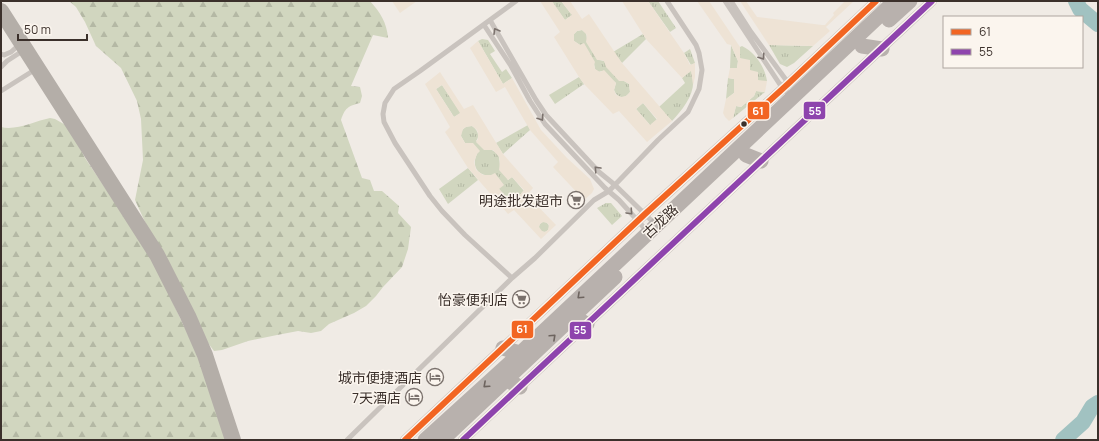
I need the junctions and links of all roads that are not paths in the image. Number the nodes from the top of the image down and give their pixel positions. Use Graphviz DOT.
graph roads {
  1 [pos="516,1"];
  2 [pos="667,1"];
  3 [pos="725,1"];
  4 [pos="731,1"];
  5 [pos="876,1"];
  6 [pos="895,1"];
  7 [pos="910,1"];
  8 [pos="932,1"];
  9 [pos="1,11"];
  10 [pos="490,20"];
  11 [pos="484,25"];
  12 [pos="23,46"];
  13 [pos="862,46"];
  14 [pos="882,49"];
  15 [pos="1,54"];
  16 [pos="1,67"];
  17 [pos="37,68"];
  18 [pos="790,90"];
  19 [pos="1,91"];
  20 [pos="746,155"];
  21 [pos="761,161"];
  22 [pos="615,185"];
  23 [pos="609,192"];
  24 [pos="647,223"];
  25 [pos="512,278"];
  26 [pos="580,320"];
  27 [pos="503,348"];
  28 [pos="520,354"];
  29 [pos="513,383"];
  30 [pos="233,440"];
  31 [pos="347,440"];
  32 [pos="405,440"];
  33 [pos="425,440"];
  34 [pos="442,440"];
  35 [pos="463,440"];
  1 -- 10 [label="lane"];
  2 -- 22 [label="lane"];
  3 -- 18 [label="lane, one-way"];
  4 -- 18 [label="lane"];
  5 -- 18 [label="street"];
  6 -- 18 [label="main road, 古龙路"];
  7 -- 13 [label="main road, 古龙路"];
  8 -- 14 [label="street"];
  9 -- 12 [label="highway"];
  10 -- 11 [label="lane"];
  22 -- 10 [label="lane, one-way"];
  11 -- 23 [label="lane, one-way"];
  11 -- 25 [label="lane"];
  12 -- 15 [label="lane"];
  12 -- 16 [label="lane"];
  12 -- 17 [label="highway"];
  13 -- 14 [label="main road"];
  13 -- 20 [label="main road, 古龙路"];
  14 -- 21 [label="street"];
  17 -- 19 [label="lane"];
  17 -- 30 [label="highway"];
  18 -- 24 [label="main road, 古龙路"];
  20 -- 21 [label="main road"];
  20 -- 26 [label="main road, 古龙路"];
  21 -- 26 [label="street"];
  22 -- 23 [label="lane"];
  22 -- 24 [label="lane"];
  23 -- 24 [label="lane, one-way"];
  23 -- 25 [label="lane"];
  24 -- 27 [label="street"];
  24 -- 28 [label="main road, 古龙路, one-way"];
  25 -- 31 [label="lane"];
  29 -- 26 [label="main road, 古龙路, one-way"];
  27 -- 28 [label="main road"];
  27 -- 32 [label="street"];
  28 -- 33 [label="main road, 古龙路, one-way"];
  29 -- 34 [label="main road, 古龙路"];
  29 -- 35 [label="street"];
}
